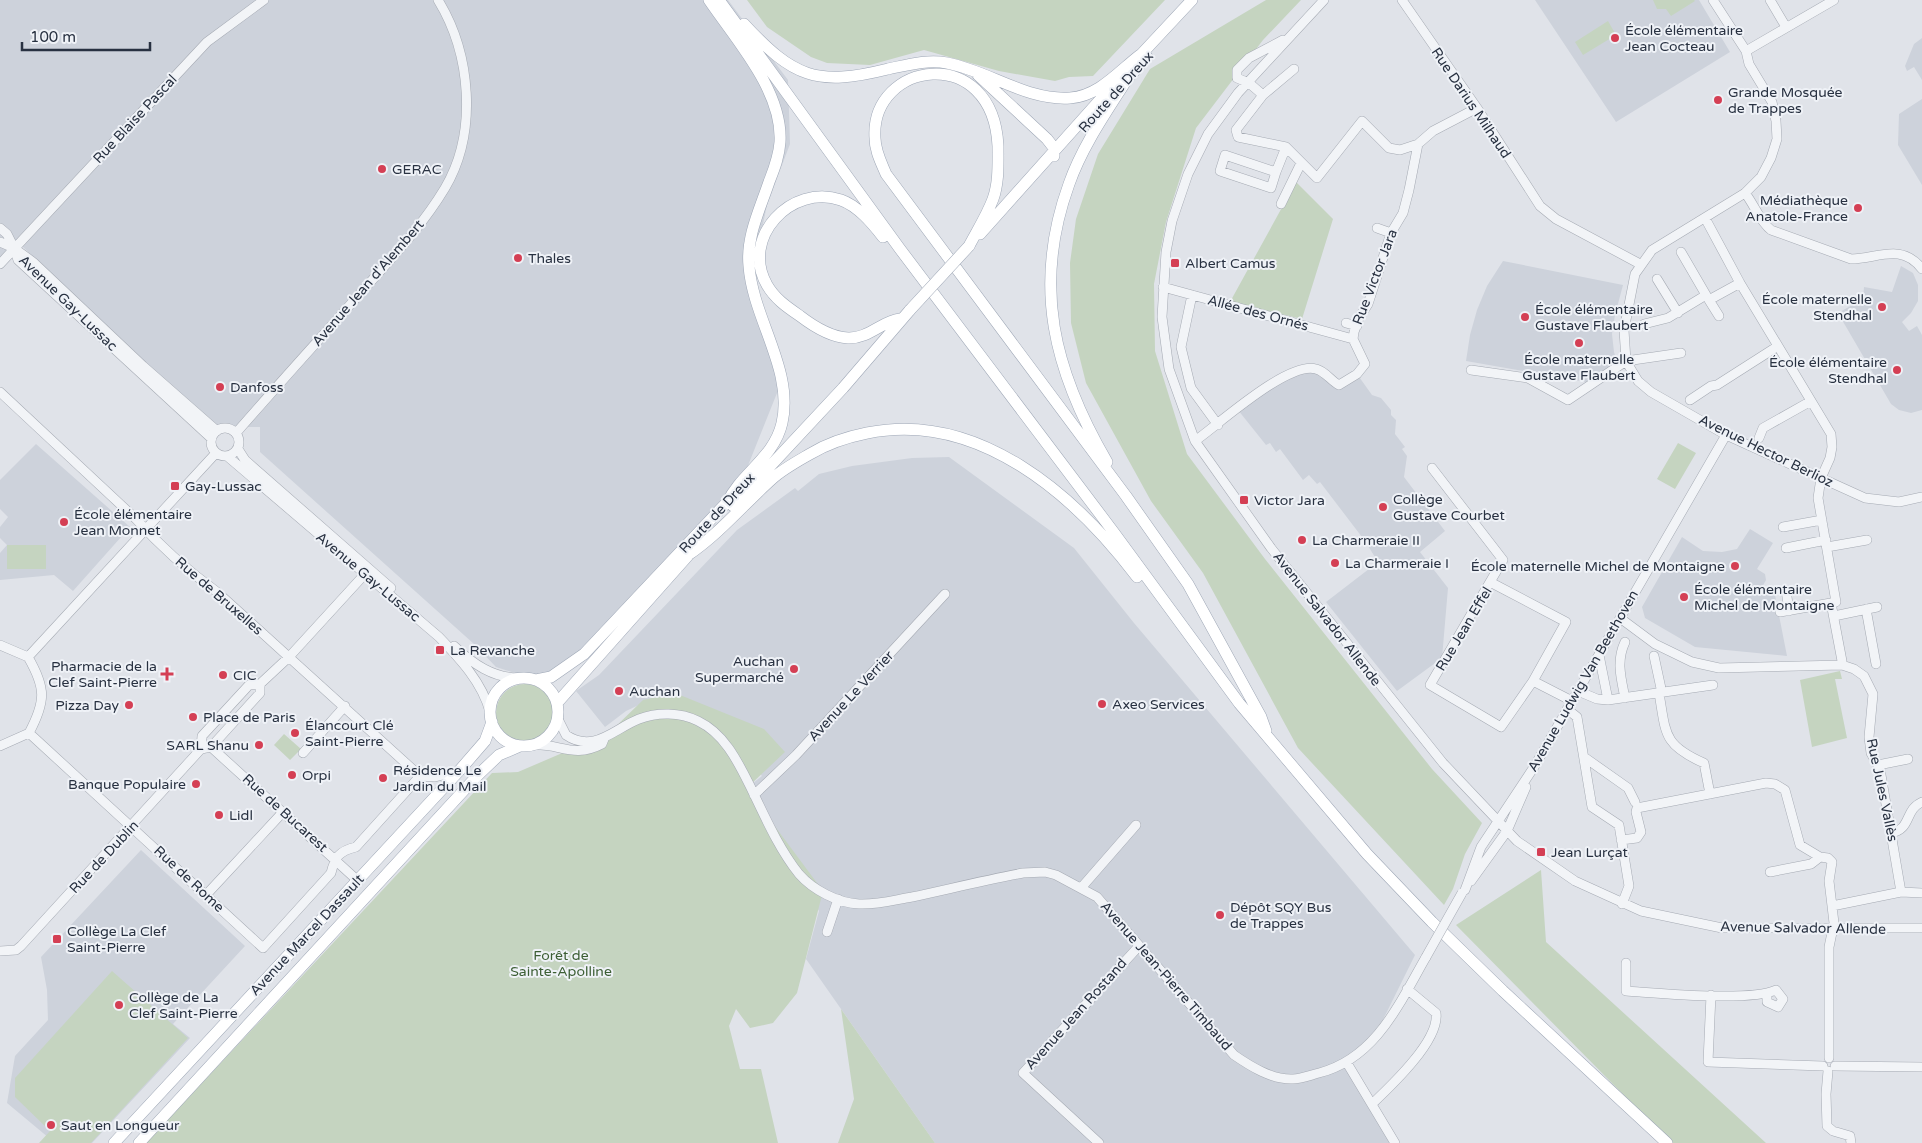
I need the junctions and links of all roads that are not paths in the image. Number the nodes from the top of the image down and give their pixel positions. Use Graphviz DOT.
graph roads {
  1 [pos="264,0"];
  2 [pos="438,0"];
  3 [pos="709,0"];
  4 [pos="720,0"];
  5 [pos="1192,0"];
  6 [pos="1200,0"];
  7 [pos="1324,0"];
  8 [pos="1402,0"];
  9 [pos="1713,0"];
  10 [pos="1770,0"];
  11 [pos="1834,0"];
  12 [pos="1786,27"];
  13 [pos="1290,36"];
  14 [pos="1746,50"];
  15 [pos="1140,55"];
  16 [pos="1294,69"];
  17 [pos="973,70"];
  18 [pos="1126,81"];
  19 [pos="1249,83"];
  20 [pos="1263,95"];
  21 [pos="1477,108"];
  22 [pos="1418,144"];
  23 [pos="1286,147"];
  24 [pos="1054,148"];
  25 [pos="1050,163"];
  26 [pos="1301,163"];
  27 [pos="1276,172"];
  28 [pos="1029,180"];
  29 [pos="1745,193"];
  30 [pos="1281,204"];
  31 [pos="1706,218"];
  32 [pos="0,228"];
  33 [pos="1376,228"];
  34 [pos="1391,233"];
  35 [pos="0,242"];
  36 [pos="969,246"];
  37 [pos="14,248"];
  38 [pos="900,249"];
  39 [pos="1681,252"];
  40 [pos="0,264"];
  41 [pos="1640,264"];
  42 [pos="1922,270"];
  43 [pos="1657,279"];
  44 [pos="1740,282"];
  45 [pos="1163,287"];
  46 [pos="1192,295"];
  47 [pos="1708,297"];
  48 [pos="1678,313"];
  49 [pos="1719,316"];
  50 [pos="901,319"];
  51 [pos="1346,323"];
  52 [pos="1644,324"];
  53 [pos="1356,326"];
  54 [pos="890,332"];
  55 [pos="1353,339"];
  56 [pos="1778,346"];
  57 [pos="1681,353"];
  58 [pos="1626,362"];
  59 [pos="1471,370"];
  60 [pos="0,392"];
  61 [pos="1690,400"];
  62 [pos="1811,401"];
  63 [pos="1218,425"];
  64 [pos="236,433"];
  65 [pos="214,434"];
  66 [pos="1726,435"];
  67 [pos="1759,438"];
  68 [pos="1195,441"];
  69 [pos="238,449"];
  70 [pos="216,453"];
  71 [pos="227,456"];
  72 [pos="1432,468"];
  73 [pos="1821,478"];
  74 [pos="1126,496"];
  75 [pos="1922,498"];
  76 [pos="727,503"];
  77 [pos="1822,520"];
  78 [pos="1783,527"];
  79 [pos="144,529"];
  80 [pos="1867,540"];
  81 [pos="1826,544"];
  82 [pos="1786,548"];
  83 [pos="688,555"];
  84 [pos="364,575"];
  85 [pos="1490,582"];
  86 [pos="1786,590"];
  87 [pos="946,594"];
  88 [pos="1159,596"];
  89 [pos="1831,603"];
  90 [pos="1877,607"];
  91 [pos="1866,609"];
  92 [pos="1834,616"];
  93 [pos="1620,618"];
  94 [pos="1625,642"];
  95 [pos="0,644"];
  96 [pos="1599,655"];
  97 [pos="1654,656"];
  98 [pos="28,657"];
  99 [pos="289,657"];
  100 [pos="1842,661"];
  101 [pos="1876,664"];
  102 [pos="519,678"];
  103 [pos="536,680"];
  104 [pos="1533,681"];
  105 [pos="260,684"];
  106 [pos="1713,685"];
  107 [pos="1578,691"];
  108 [pos="1660,693"];
  109 [pos="1625,698"];
  110 [pos="1608,700"];
  111 [pos="1572,701"];
  112 [pos="557,703"];
  113 [pos="345,706"];
  114 [pos="1567,709"];
  115 [pos="491,717"];
  116 [pos="558,719"];
  117 [pos="29,733"];
  118 [pos="1269,738"];
  119 [pos="604,739"];
  120 [pos="0,746"];
  121 [pos="526,746"];
  122 [pos="211,747"];
  123 [pos="201,750"];
  124 [pos="303,753"];
  125 [pos="1584,756"];
  126 [pos="1908,759"];
  127 [pos="1878,765"];
  128 [pos="1534,767"];
  129 [pos="459,771"];
  130 [pos="420,776"];
  131 [pos="754,794"];
  132 [pos="1710,794"];
  133 [pos="1635,802"];
  134 [pos="1922,802"];
  135 [pos="283,812"];
  136 [pos="1497,822"];
  137 [pos="1136,825"];
  138 [pos="132,826"];
  139 [pos="1506,831"];
  140 [pos="1891,835"];
  141 [pos="1622,840"];
  142 [pos="1820,857"];
  143 [pos="335,858"];
  144 [pos="1770,872"];
  145 [pos="357,880"];
  146 [pos="1081,888"];
  147 [pos="1464,891"];
  148 [pos="1901,892"];
  149 [pos="1922,893"];
  150 [pos="206,895"];
  151 [pos="838,899"];
  152 [pos="1622,904"];
  153 [pos="1832,906"];
  154 [pos="1922,928"];
  155 [pos="1832,930"];
  156 [pos="827,932"];
  157 [pos="1139,946"];
  158 [pos="0,951"];
  159 [pos="1626,963"];
  160 [pos="1407,989"];
  161 [pos="1711,995"];
  162 [pos="1767,995"];
  163 [pos="1347,1063"];
  164 [pos="1829,1065"];
  165 [pos="1922,1068"];
  166 [pos="1372,1104"];
  167 [pos="114,1143"];
  168 [pos="139,1143"];
  169 [pos="1099,1143"];
  170 [pos="1395,1143"];
  171 [pos="1667,1143"];
  172 [pos="1851,1143"];
  1 -- 37 [label="street, Rue Blaise Pascal"];
  2 -- 64 [label="street, Avenue Jean d'Alembert"];
  3 -- 76 [label="main road"];
  4 -- 17 [label="main road"];
  4 -- 38 [label="main road"];
  5 -- 15 [label="main road, Route de Dreux"];
  6 -- 18 [label="main road, Route de Dreux"];
  7 -- 13 [label="street, Avenue Salvador Allende"];
  8 -- 21 [label="street, Rue Darius Milhaud"];
  9 -- 14 [label="street"];
  10 -- 12 [label="street"];
  11 -- 12 [label="street"];
  12 -- 14 [label="street"];
  13 -- 19 [label="street, Avenue Salvador Allende"];
  13 -- 19 [label="street"];
  14 -- 29 [label="street"];
  15 -- 17 [label="main road"];
  15 -- 24 [label="main road, Route de Dreux"];
  16 -- 20 [label="street"];
  17 -- 24 [label="main road"];
  18 -- 25 [label="main road, Route de Dreux"];
  18 -- 74 [label="main road"];
  19 -- 20 [label="street"];
  19 -- 45 [label="street, Avenue Salvador Allende"];
  20 -- 23 [label="street"];
  21 -- 22 [label="street"];
  21 -- 41 [label="street, Rue Darius Milhaud"];
  22 -- 26 [label="street"];
  22 -- 34 [label="street, Rue Victor Jara"];
  23 -- 26 [label="street"];
  23 -- 27 [label="street"];
  24 -- 25 [label="main road"];
  24 -- 28 [label="main road, Route de Dreux"];
  25 -- 28 [label="main road, Route de Dreux"];
  26 -- 30 [label="street"];
  27 -- 27 [label="street"];
  28 -- 36 [label="main road, Route de Dreux"];
  29 -- 31 [label="street"];
  29 -- 42 [label="street"];
  31 -- 41 [label="street"];
  31 -- 44 [label="street"];
  32 -- 37 [label="street, Avenue Gay-Lussac"];
  33 -- 34 [label="street"];
  34 -- 53 [label="street, Rue Victor Jara"];
  35 -- 37 [label="street, Avenue Gay-Lussac"];
  36 -- 50 [label="main road, Route de Dreux, bridge"];
  36 -- 74 [label="main road"];
  37 -- 40 [label="street, Rue Blaise Pascal"];
  37 -- 65 [label="street, Avenue Gay-Lussac"];
  38 -- 50 [label="main road"];
  38 -- 88 [label="main road"];
  39 -- 47 [label="street"];
  41 -- 58 [label="street"];
  43 -- 48 [label="street"];
  44 -- 47 [label="street"];
  44 -- 56 [label="street"];
  45 -- 46 [label="street, Allée des Ornés"];
  45 -- 68 [label="street, Avenue Salvador Allende"];
  46 -- 55 [label="street, Allée des Ornés"];
  46 -- 63 [label="street"];
  47 -- 48 [label="street"];
  47 -- 49 [label="street"];
  48 -- 52 [label="street"];
  50 -- 54 [label="main road, Route de Dreux"];
  51 -- 53 [label="street"];
  53 -- 55 [label="street, Rue Victor Jara"];
  54 -- 76 [label="main road, Route de Dreux"];
  54 -- 83 [label="main road, Route de Dreux"];
  55 -- 63 [label="street, Rue Victor Jara"];
  56 -- 61 [label="street"];
  56 -- 62 [label="street"];
  57 -- 58 [label="street"];
  58 -- 59 [label="street"];
  58 -- 66 [label="street, Avenue Hector Berlioz"];
  60 -- 79 [label="street, Rue de Bruxelles"];
  62 -- 67 [label="street"];
  62 -- 73 [label="street"];
  63 -- 68 [label="street, Rue Victor Jara"];
  64 -- 65 [label="street"];
  64 -- 69 [label="street"];
  65 -- 70 [label="street"];
  66 -- 73 [label="street, Avenue Hector Berlioz"];
  66 -- 93 [label="street, Avenue Ludwig Van Beethoven"];
  68 -- 136 [label="street, Avenue Salvador Allende"];
  69 -- 71 [label="street"];
  69 -- 102 [label="street, Avenue Gay-Lussac"];
  70 -- 71 [label="street"];
  70 -- 79 [label="street"];
  71 -- 84 [label="street, Avenue Gay-Lussac"];
  72 -- 85 [label="street"];
  73 -- 75 [label="street, Avenue Hector Berlioz"];
  73 -- 77 [label="street"];
  74 -- 118 [label="main road"];
  76 -- 103 [label="main road, Route de Dreux"];
  77 -- 78 [label="street"];
  77 -- 81 [label="street"];
  79 -- 98 [label="street"];
  79 -- 99 [label="street, Rue de Bruxelles"];
  80 -- 81 [label="street"];
  81 -- 82 [label="street"];
  81 -- 89 [label="street"];
  83 -- 88 [label="main road"];
  83 -- 112 [label="main road, Route de Dreux"];
  84 -- 99 [label="street, Rue de Dublin"];
  84 -- 115 [label="street, Avenue Gay-Lussac"];
  85 -- 104 [label="street, Rue Jean Effel"];
  85 -- 104 [label="street, Rue Jean Effel"];
  86 -- 89 [label="street"];
  87 -- 131 [label="street, Avenue Le Verrier"];
  88 -- 118 [label="main road"];
  89 -- 92 [label="street"];
  90 -- 91 [label="street"];
  91 -- 92 [label="street"];
  91 -- 101 [label="street"];
  92 -- 100 [label="street"];
  93 -- 96 [label="street, Avenue Ludwig Van Beethoven"];
  93 -- 127 [label="street, Rue Jules Vallès"];
  94 -- 109 [label="street"];
  95 -- 98 [label="street"];
  96 -- 107 [label="street, Avenue Ludwig Van Beethoven"];
  96 -- 110 [label="street"];
  97 -- 108 [label="street"];
  98 -- 117 [label="street"];
  99 -- 105 [label="street, Rue de Dublin"];
  99 -- 113 [label="street, Rue de Bruxelles"];
  102 -- 103 [label="main road"];
  102 -- 115 [label="main road"];
  103 -- 112 [label="main road"];
  104 -- 111 [label="street"];
  105 -- 122 [label="street, Rue de Dublin"];
  105 -- 123 [label="street, Rue de Dublin"];
  106 -- 108 [label="street"];
  107 -- 110 [label="street"];
  107 -- 111 [label="street, Avenue Ludwig Van Beethoven"];
  108 -- 109 [label="street"];
  108 -- 132 [label="street"];
  109 -- 110 [label="street"];
  111 -- 114 [label="street, Avenue Ludwig Van Beethoven"];
  112 -- 116 [label="main road"];
  113 -- 124 [label="street"];
  113 -- 130 [label="street, Rue de Bruxelles"];
  114 -- 125 [label="street"];
  114 -- 128 [label="street, Avenue Ludwig Van Beethoven"];
  115 -- 121 [label="main road"];
  115 -- 129 [label="main road, Avenue Marcel Dassault"];
  116 -- 119 [label="street, Avenue Jean-Pierre Timbaud"];
  116 -- 121 [label="main road"];
  117 -- 120 [label="street"];
  117 -- 138 [label="street, Rue de Rome"];
  118 -- 171 [label="main road"];
  119 -- 121 [label="street, Avenue Jean-Pierre Timbaud"];
  119 -- 131 [label="street, Avenue Jean-Pierre Timbaud"];
  121 -- 168 [label="main road, Avenue Marcel Dassault"];
  122 -- 123 [label="street"];
  122 -- 135 [label="street, Rue de Bucarest"];
  123 -- 138 [label="street, Rue de Dublin"];
  125 -- 133 [label="street"];
  125 -- 141 [label="street"];
  126 -- 127 [label="street"];
  127 -- 140 [label="street, Rue Jules Vallès"];
  128 -- 136 [label="street, Avenue Ludwig Van Beethoven"];
  128 -- 139 [label="street, Avenue Jean-Pierre Timbaud"];
  129 -- 130 [label="street"];
  129 -- 145 [label="main road, Avenue Marcel Dassault"];
  130 -- 143 [label="street"];
  131 -- 151 [label="street, Avenue Jean-Pierre Timbaud"];
  132 -- 141 [label="street"];
  132 -- 142 [label="street"];
  134 -- 140 [label="street"];
  135 -- 143 [label="street, Rue de Bucarest"];
  135 -- 150 [label="street"];
  136 -- 139 [label="street, Avenue Salvador Allende"];
  136 -- 147 [label="street, Avenue Jean-Pierre Timbaud"];
  137 -- 146 [label="street"];
  138 -- 150 [label="street, Rue de Rome"];
  138 -- 158 [label="street, Rue de Dublin"];
  139 -- 147 [label="street, Avenue Jean-Pierre Timbaud"];
  139 -- 152 [label="street, Avenue Salvador Allende"];
  140 -- 148 [label="street, Rue Jules Vallès"];
  141 -- 152 [label="street"];
  142 -- 144 [label="street"];
  142 -- 153 [label="street"];
  143 -- 145 [label="street, Rue de Bucarest"];
  143 -- 150 [label="street, Rue de Rome"];
  145 -- 167 [label="main road, Avenue Marcel Dassault"];
  146 -- 151 [label="street, Avenue Jean-Pierre Timbaud"];
  146 -- 157 [label="street, Avenue Jean-Pierre Timbaud"];
  147 -- 160 [label="street, Avenue Jean-Pierre Timbaud, bridge"];
  148 -- 149 [label="street"];
  148 -- 153 [label="street"];
  151 -- 156 [label="street"];
  152 -- 155 [label="street, Avenue Salvador Allende"];
  153 -- 155 [label="street"];
  154 -- 155 [label="street, Avenue Salvador Allende"];
  155 -- 164 [label="street"];
  157 -- 163 [label="street, Avenue Jean-Pierre Timbaud"];
  157 -- 169 [label="street, Avenue Jean Rostand"];
  159 -- 161 [label="street"];
  160 -- 163 [label="street, Avenue Jean-Pierre Timbaud"];
  160 -- 166 [label="street"];
  161 -- 162 [label="street"];
  161 -- 164 [label="street"];
  163 -- 166 [label="street"];
  164 -- 165 [label="street"];
  164 -- 172 [label="street"];
  166 -- 170 [label="street"];
}
